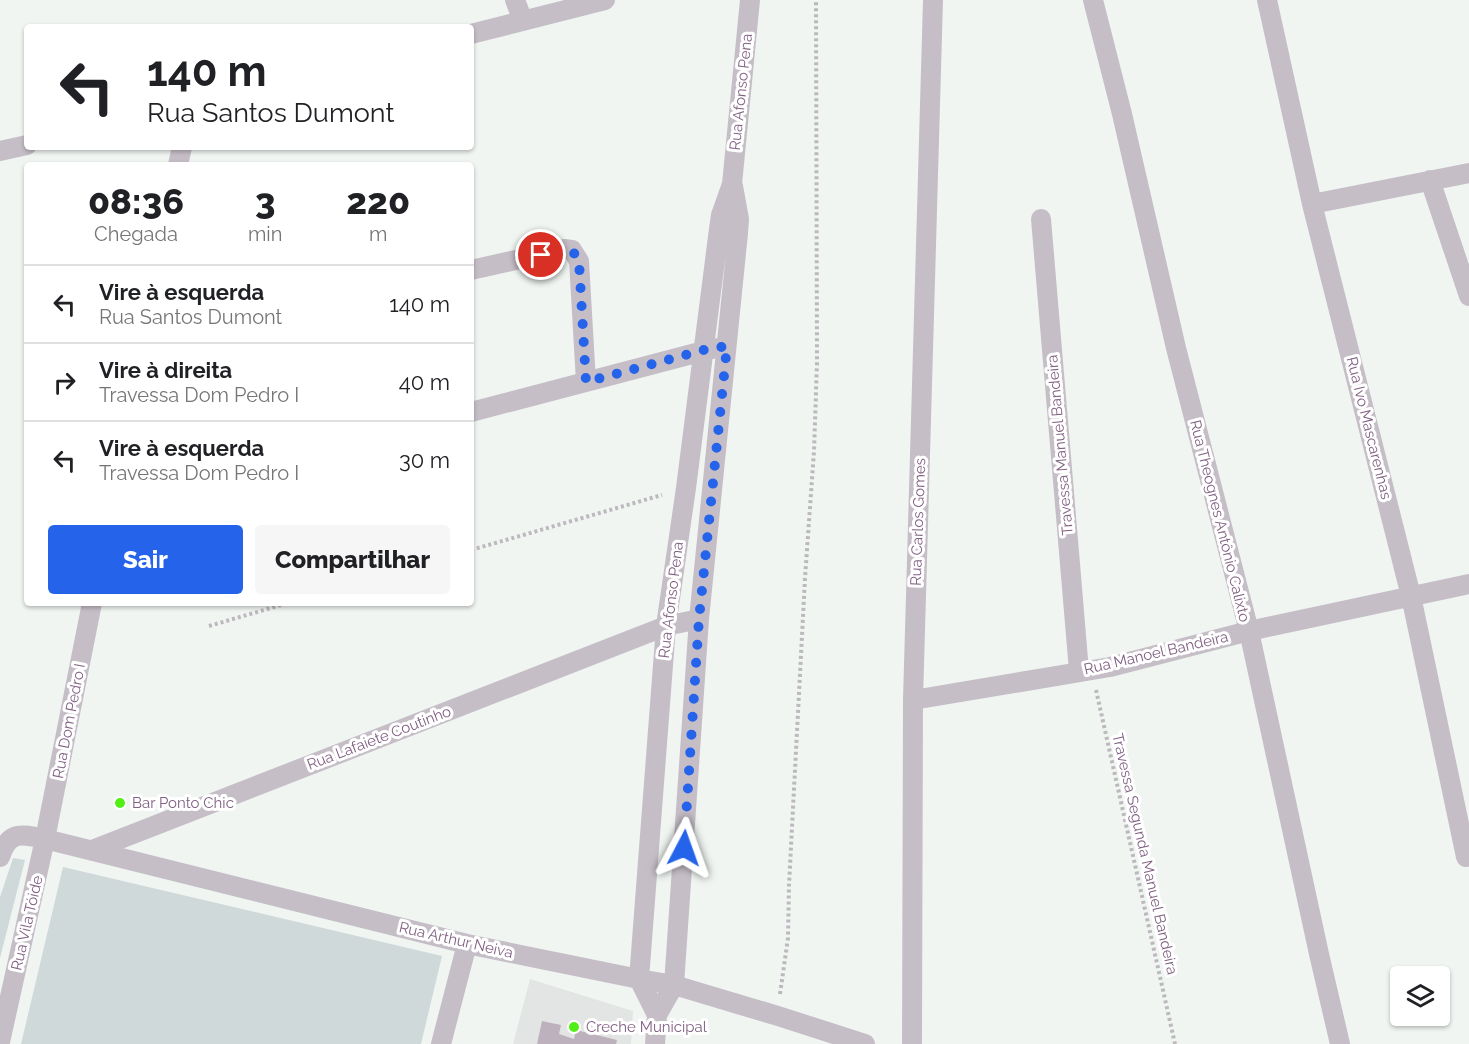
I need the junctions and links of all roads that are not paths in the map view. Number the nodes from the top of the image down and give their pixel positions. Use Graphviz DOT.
graph roads {
  1 [pos="515,0"];
  2 [pos="605,0"];
  3 [pos="750,0"];
  4 [pos="933,0"];
  5 [pos="1093,0"];
  6 [pos="1267,0"];
  7 [pos="523,21"];
  8 [pos="474,33"];
  9 [pos="24,146"];
  10 [pos="0,151"];
  11 [pos="1469,173"];
  12 [pos="1430,180"];
  13 [pos="732,184"];
  14 [pos="1312,204"];
  15 [pos="1041,219"];
  16 [pos="474,269"];
  17 [pos="1469,296"];
  18 [pos="727,346"];
  19 [pos="704,350"];
  20 [pos="586,382"];
  21 [pos="474,411"];
  22 [pos="1469,584"];
  23 [pos="1411,596"];
  24 [pos="92,606"];
  25 [pos="699,619"];
  26 [pos="666,626"];
  27 [pos="1249,631"];
  28 [pos="1085,670"];
  29 [pos="913,700"];
  30 [pos="45,839"];
  31 [pos="92,850"];
  32 [pos="0,857"];
  33 [pos="1466,857"];
  34 [pos="467,944"];
  35 [pos="8,968"];
  36 [pos="639,979"];
  37 [pos="674,985"];
  38 [pos="5,996"];
  39 [pos="657,1015"];
  40 [pos="0,1042"];
  41 [pos="441,1044"];
  42 [pos="655,1044"];
  43 [pos="865,1044"];
  44 [pos="912,1044"];
  45 [pos="1340,1044"];
  1 -- 7 [label="street"];
  2 -- 7 [label="street"];
  3 -- 13 [label="street, Rua Afonso Pena"];
  4 -- 29 [label="street, Rua Carlos Gomes"];
  5 -- 27 [label="street, Rua Theognes Antônio Calixto"];
  6 -- 14 [label="street, Rua Ivo Mascarenhas"];
  7 -- 8 [label="street"];
  9 -- 10 [label="street"];
  11 -- 12 [label="street"];
  12 -- 14 [label="street"];
  12 -- 17 [label="street"];
  13 -- 18 [label="street, Rua Afonso Pena"];
  13 -- 19 [label="street, Rua Afonso Pena"];
  14 -- 23 [label="street, Rua Ivo Mascarenhas"];
  15 -- 28 [label="street, Travessa Manuel Bandeira"];
  16 -- 20 [label="street"];
  18 -- 19 [label="street"];
  18 -- 25 [label="street, Rua Afonso Pena"];
  19 -- 20 [label="street"];
  19 -- 26 [label="street, Rua Afonso Pena"];
  20 -- 21 [label="street"];
  22 -- 23 [label="street, Rua Manoel Bandeira"];
  23 -- 27 [label="street, Rua Manoel Bandeira"];
  23 -- 33 [label="street, Rua Ivo Mascarenhas"];
  24 -- 30 [label="street, Rua Dom Pedro I"];
  25 -- 26 [label="street, Rua Lafaiete Coutinho"];
  25 -- 37 [label="street, Rua Afonso Pena"];
  26 -- 31 [label="street, Rua Lafaiete Coutinho"];
  26 -- 36 [label="street, Rua Afonso Pena"];
  27 -- 28 [label="street, Rua Manoel Bandeira"];
  27 -- 45 [label="street, Rua Theognes Antônio Calixto"];
  28 -- 29 [label="street, Rua Manoel Bandeira"];
  29 -- 44 [label="street, Rua Carlos Gomes"];
  30 -- 31 [label="street, Rua Arthur Neiva"];
  30 -- 32 [label="street, Rua Arthur Neiva"];
  30 -- 35 [label="street, Rua Vila Tóide"];
  31 -- 34 [label="street, Rua Arthur Neiva"];
  34 -- 36 [label="street, Rua Arthur Neiva"];
  34 -- 41 [label="street"];
  35 -- 38 [label="street, Rua Vila Tóide"];
  36 -- 37 [label="street, Rua Arthur Neiva"];
  36 -- 39 [label="street"];
  37 -- 39 [label="street, Rua Afonso Pena"];
  37 -- 43 [label="street, Rua Arthur Neiva"];
  38 -- 40 [label="street, Rua Vila Tóide"];
  39 -- 42 [label="street, Rua Afonso Pena"];
}
